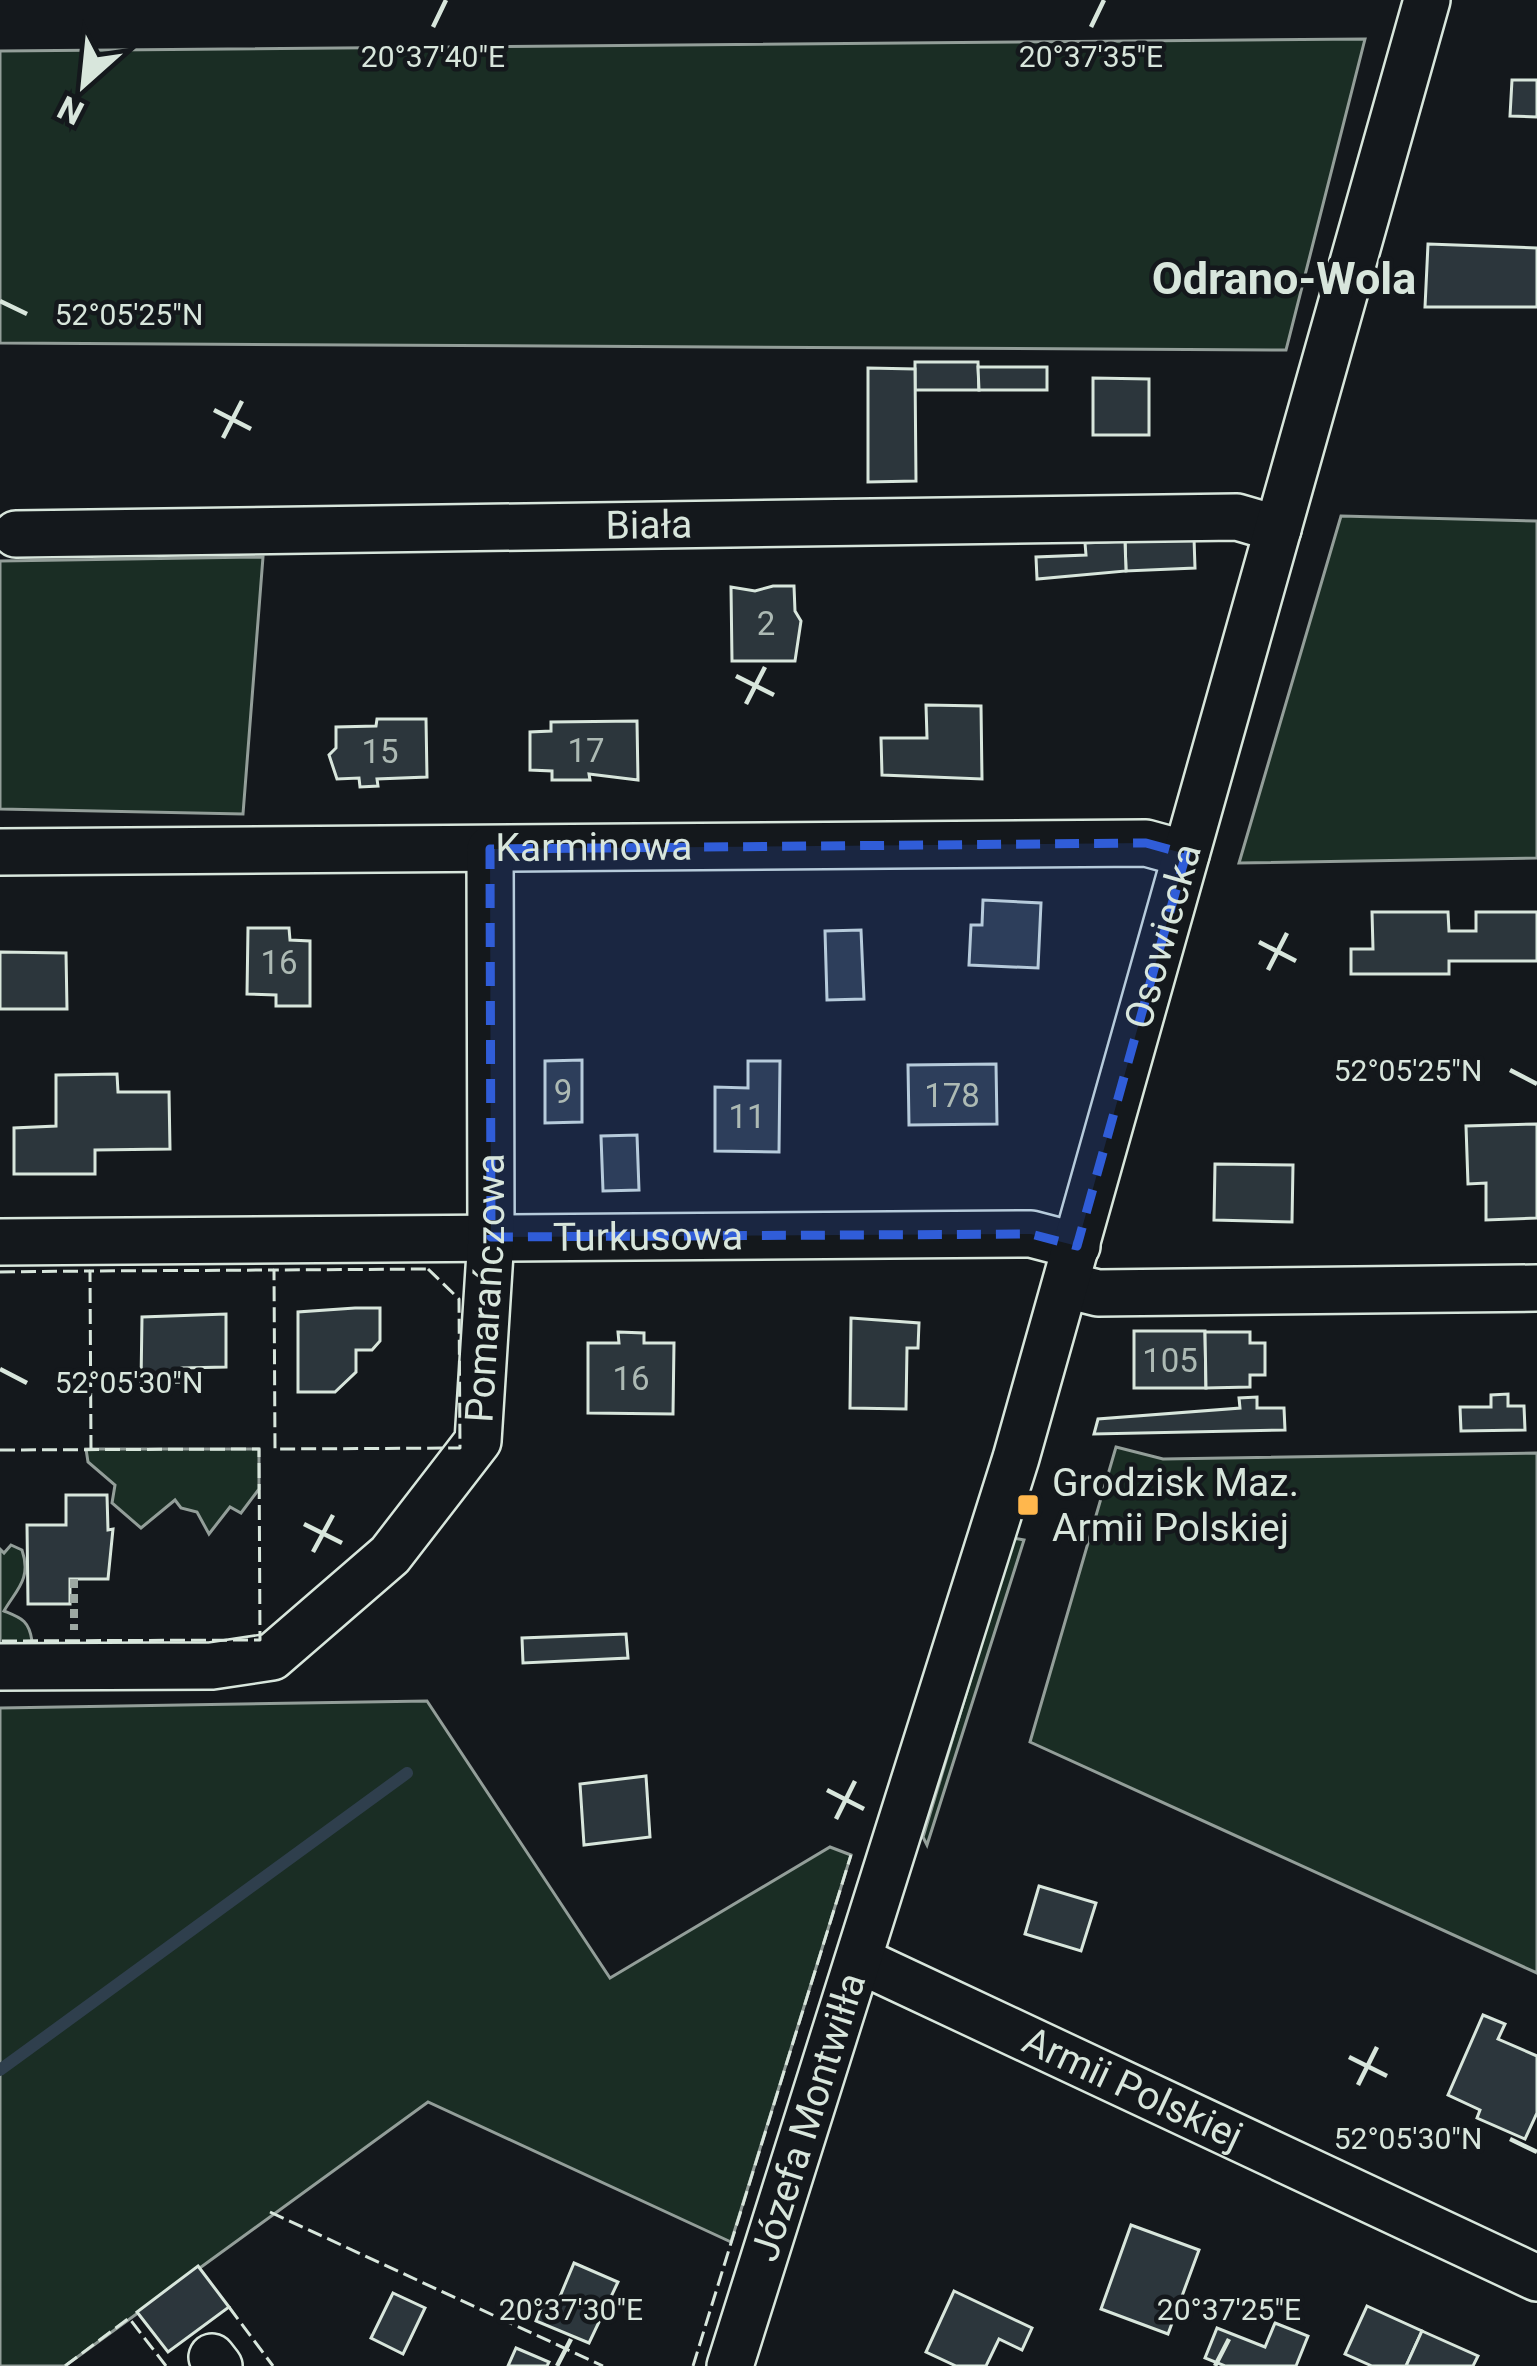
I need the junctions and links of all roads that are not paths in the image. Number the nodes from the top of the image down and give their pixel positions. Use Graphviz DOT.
graph roads {
  1 [pos="1427,0"];
  2 [pos="1278,529"];
  3 [pos="16,535"];
  4 [pos="490,849"];
  5 [pos="0,852"];
  6 [pos="1186,854"];
  7 [pos="491,1237"];
  8 [pos="0,1242"];
  9 [pos="1071,1266"];
  10 [pos="1537,1288"];
  11 [pos="0,1667"];
  12 [pos="891,1867"];
  13 [pos="861,1961"];
  14 [pos="1537,2278"];
  15 [pos="730,2366"];
  1 -- 2 [label="street, Osowiecka"];
  2 -- 3 [label="street, Biała"];
  2 -- 6 [label="street, Osowiecka"];
  4 -- 5 [label="street, Karminowa"];
  4 -- 6 [label="street, Karminowa"];
  4 -- 7 [label="street, Pomarańczowa"];
  6 -- 9 [label="street, Osowiecka"];
  7 -- 8 [label="street, Turkusowa"];
  7 -- 9 [label="street, Turkusowa"];
  7 -- 11 [label="street, Pomarańczowa"];
  9 -- 10 [label="street, Turkusowa"];
  9 -- 12 [label="street, Osowiecka"];
  12 -- 13 [label="street, Józefa Montwiłła"];
  13 -- 14 [label="street, Armii Polskiej"];
  13 -- 15 [label="street, Józefa Montwiłła"];
}
